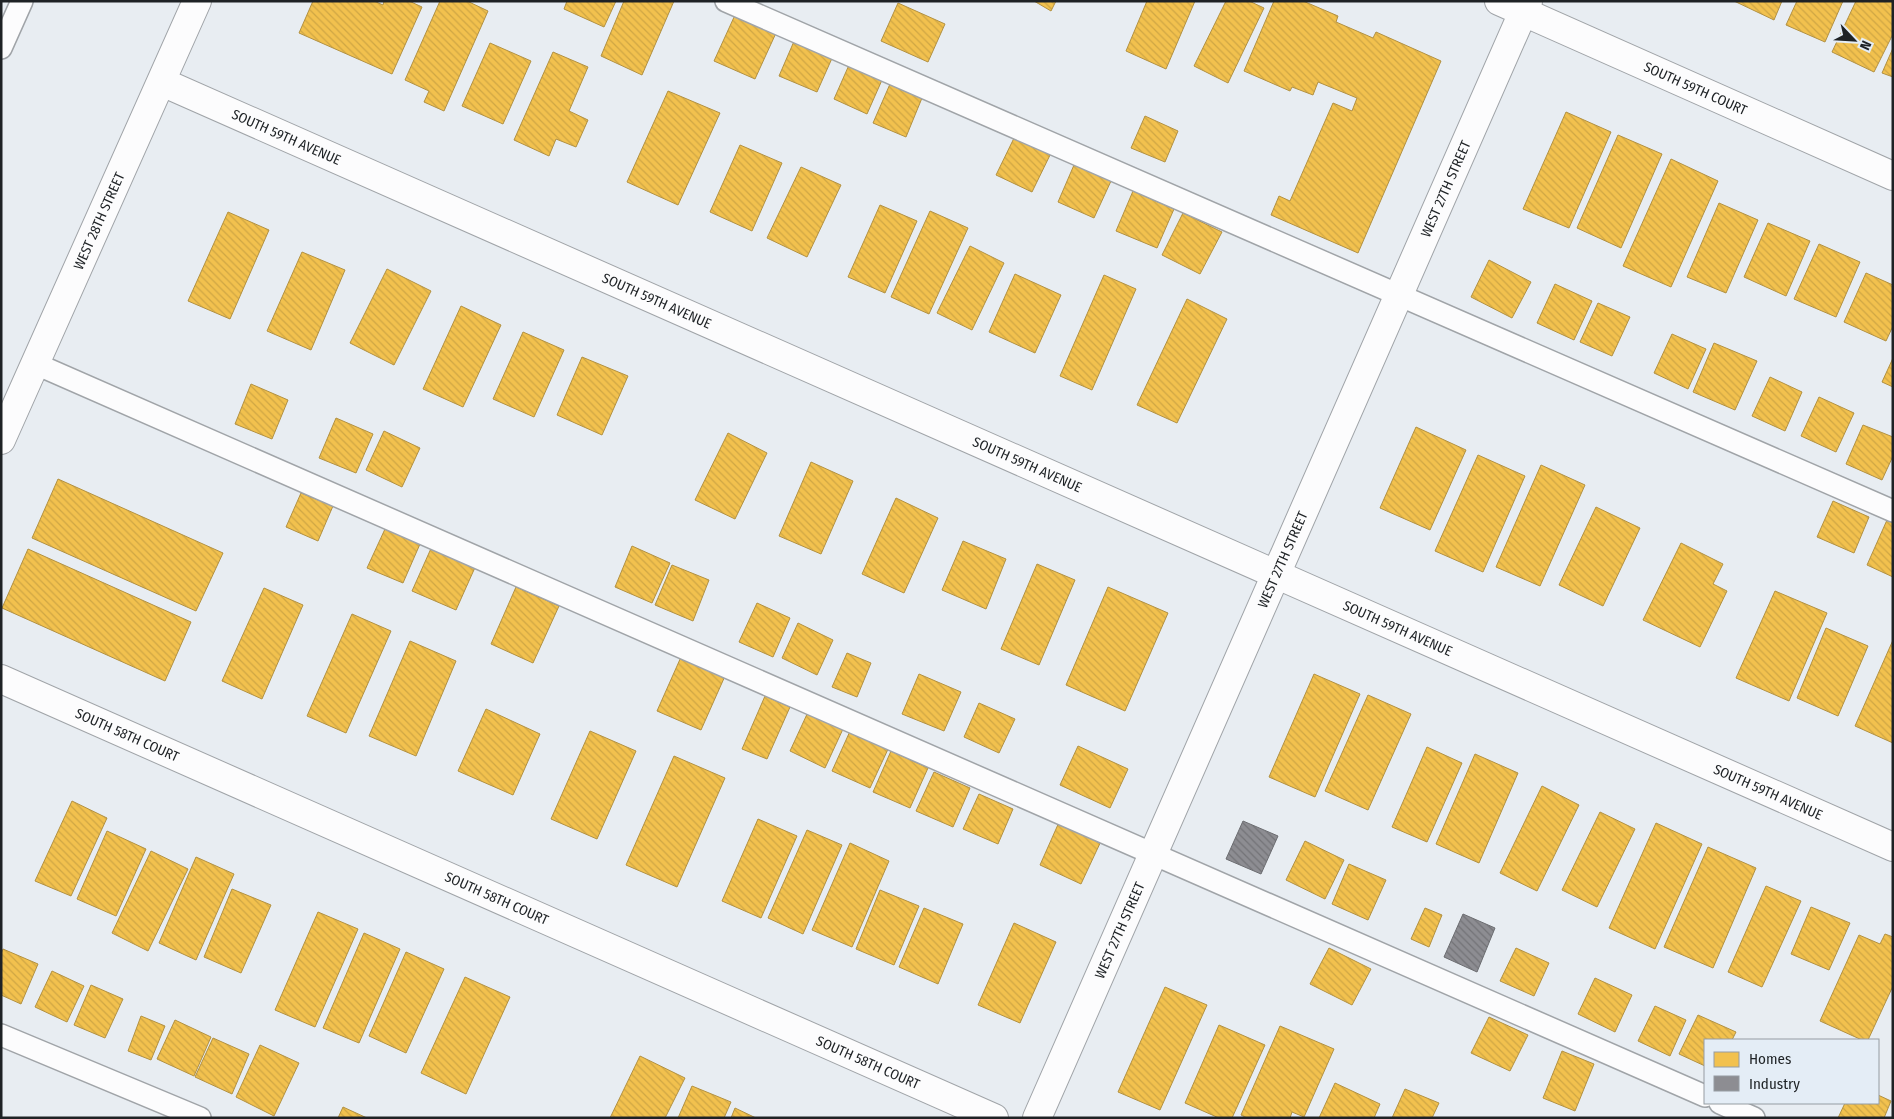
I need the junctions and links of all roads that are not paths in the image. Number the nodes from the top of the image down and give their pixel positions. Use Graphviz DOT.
graph roads {
  1 [pos="22,1"];
  2 [pos="198,1"];
  3 [pos="726,1"];
  4 [pos="1499,1"];
  5 [pos="1526,7"];
  6 [pos="1,48"];
  7 [pos="162,82"];
  8 [pos="1893,176"];
  9 [pos="1399,296"];
  10 [pos="36,364"];
  11 [pos="1,440"];
  12 [pos="1893,511"];
  13 [pos="1277,574"];
  14 [pos="1,679"];
  15 [pos="1893,847"];
  16 [pos="1153,854"];
  17 [pos="1,1035"];
  18 [pos="1704,1096"];
  19 [pos="1722,1104"];
  20 [pos="200,1118"];
  21 [pos="994,1118"];
  22 [pos="1038,1118"];
  23 [pos="1754,1118"];
  1 -- 6 [label="lane"];
  2 -- 7 [label="street, WEST 28TH STREET"];
  3 -- 9 [label="lane"];
  4 -- 5 [label="street, SOUTH 59TH COURT"];
  5 -- 8 [label="street, SOUTH 59TH COURT"];
  5 -- 9 [label="street, WEST 27TH STREET"];
  7 -- 10 [label="street, WEST 28TH STREET"];
  7 -- 13 [label="street, SOUTH 59TH AVENUE"];
  9 -- 12 [label="lane"];
  9 -- 13 [label="street, WEST 27TH STREET"];
  10 -- 11 [label="street, WEST 28TH STREET"];
  10 -- 16 [label="lane"];
  13 -- 15 [label="street, SOUTH 59TH AVENUE"];
  13 -- 16 [label="street, WEST 27TH STREET"];
  14 -- 21 [label="street, SOUTH 58TH COURT"];
  16 -- 18 [label="lane"];
  16 -- 22 [label="street, WEST 27TH STREET"];
  17 -- 20 [label="lane"];
  19 -- 23 [label="lane"];
}
